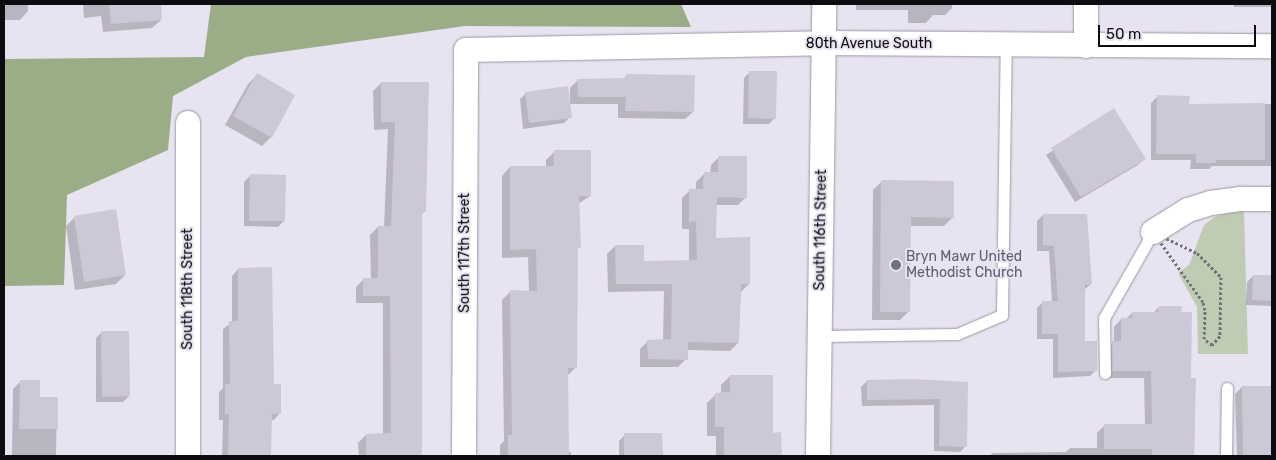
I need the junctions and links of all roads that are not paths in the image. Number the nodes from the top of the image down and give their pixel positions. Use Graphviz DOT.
graph roads {
  1 [pos="824,4"];
  2 [pos="1086,4"];
  3 [pos="824,43"];
  4 [pos="1006,45"];
  5 [pos="1086,46"];
  6 [pos="1272,46"];
  7 [pos="466,50"];
  8 [pos="188,122"];
  9 [pos="1272,199"];
  10 [pos="1153,232"];
  11 [pos="820,336"];
  12 [pos="1106,373"];
  13 [pos="1226,388"];
  14 [pos="188,456"];
  15 [pos="464,456"];
  16 [pos="818,456"];
  17 [pos="1226,456"];
  1 -- 3 [label="street, South 116th Street"];
  2 -- 5 [label="street"];
  3 -- 4 [label="street, 80th Avenue South"];
  3 -- 7 [label="street, 80th Avenue South"];
  3 -- 11 [label="street, South 116th Street"];
  4 -- 5 [label="street, 80th Avenue South"];
  4 -- 11 [label="lane"];
  5 -- 6 [label="street, 80th Avenue South"];
  7 -- 15 [label="street, South 117th Street"];
  8 -- 14 [label="street, South 118th Street"];
  9 -- 10 [label="street"];
  10 -- 12 [label="lane"];
  11 -- 16 [label="street, South 116th Street"];
  13 -- 17 [label="lane"];
}
